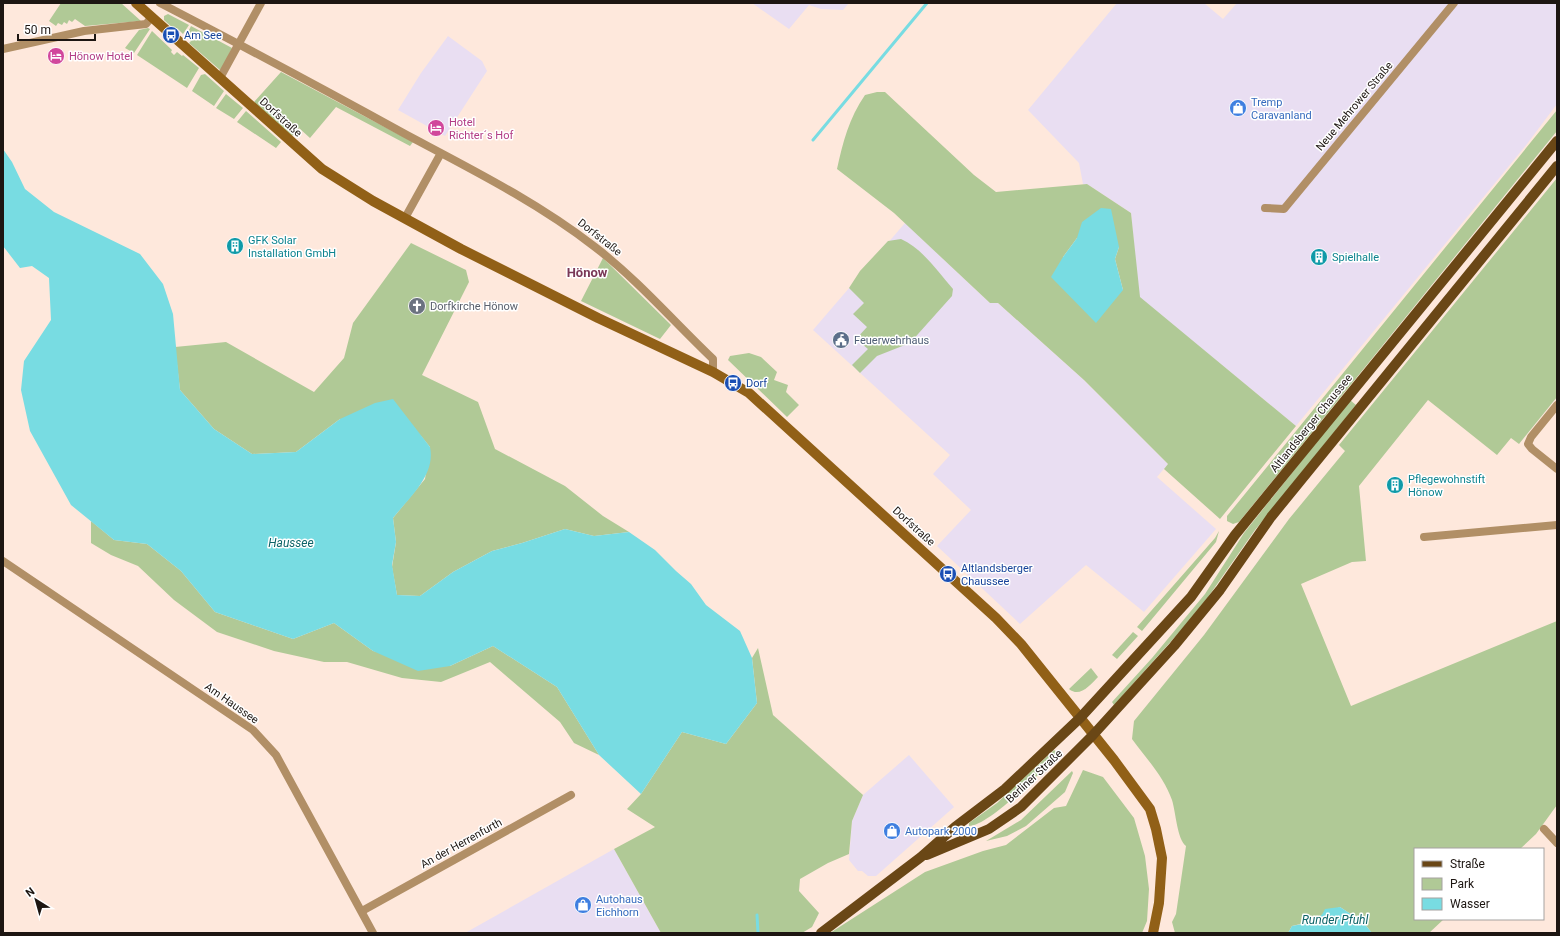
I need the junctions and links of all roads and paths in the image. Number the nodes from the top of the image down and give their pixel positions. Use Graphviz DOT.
graph roads {
  1 [pos="136,3"];
  2 [pos="160,3"];
  3 [pos="261,3"];
  4 [pos="1454,3"];
  5 [pos="152,18"];
  6 [pos="238,43"];
  7 [pos="3,49"];
  8 [pos="220,78"];
  9 [pos="1557,140"];
  10 [pos="441,153"];
  11 [pos="1557,166"];
  12 [pos="1265,208"];
  13 [pos="405,218"];
  14 [pos="713,372"];
  15 [pos="1557,405"];
  16 [pos="1557,469"];
  17 [pos="1557,524"];
  18 [pos="1424,537"];
  19 [pos="3,561"];
  20 [pos="1080,718"];
  21 [pos="1093,735"];
  22 [pos="571,795"];
  23 [pos="1544,829"];
  24 [pos="1557,843"];
  25 [pos="921,857"];
  26 [pos="362,911"];
  27 [pos="373,933"];
  28 [pos="821,933"];
  29 [pos="1153,933"];
  1 -- 5 [label="main road, Dorfstraße"];
  2 -- 6 [label="street, Dorfstraße"];
  3 -- 6 [label="street"];
  4 -- 12 [label="street, Neue Mehrower Straße"];
  5 -- 7 [label="street"];
  5 -- 8 [label="main road, Dorfstraße"];
  6 -- 8 [label="street"];
  6 -- 10 [label="street, Dorfstraße"];
  8 -- 13 [label="main road, Dorfstraße"];
  9 -- 20 [label="main road, Altlandsberger Chaussee"];
  10 -- 13 [label="street"];
  10 -- 14 [label="street, Dorfstraße"];
  11 -- 21 [label="main road"];
  13 -- 14 [label="main road, Dorfstraße"];
  14 -- 20 [label="main road, Dorfstraße"];
  15 -- 16 [label="street"];
  17 -- 18 [label="street"];
  19 -- 26 [label="street, Am Haussee"];
  20 -- 21 [label="main road, Dorfstraße"];
  20 -- 25 [label="main road, Berliner Straße"];
  21 -- 25 [label="main road, Berliner Straße"];
  21 -- 29 [label="main road, Dorfstraße"];
  22 -- 26 [label="street, An der Herrenfurth"];
  23 -- 24 [label="street"];
  25 -- 28 [label="main road, Berliner Straße"];
  26 -- 27 [label="street, Am Haussee"];
}
